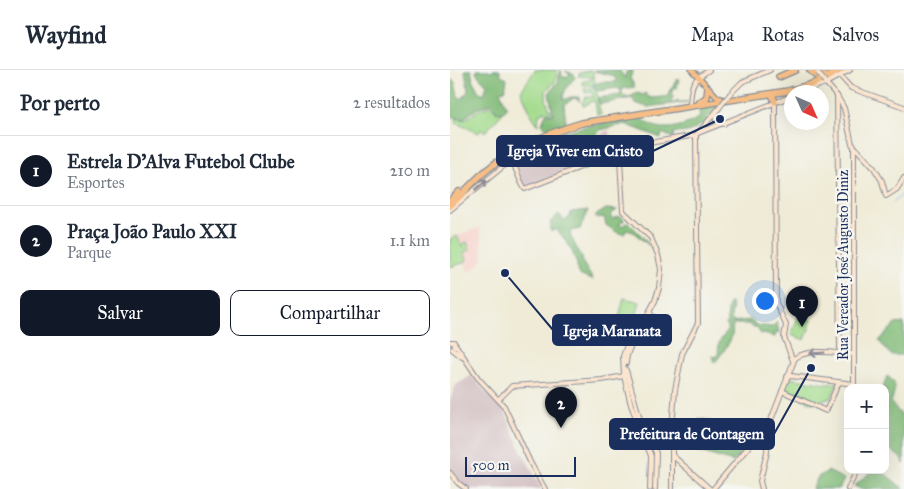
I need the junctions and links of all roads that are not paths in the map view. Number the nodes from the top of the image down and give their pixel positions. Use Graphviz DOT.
graph roads {
  1 [pos="692,70"];
  2 [pos="709,70"];
  3 [pos="770,70"];
  4 [pos="794,70"];
  5 [pos="810,70"];
  6 [pos="835,70"];
  7 [pos="850,70"];
  8 [pos="765,72"];
  9 [pos="816,72"];
  10 [pos="842,75"];
  11 [pos="698,77"];
  12 [pos="779,77"];
  13 [pos="825,81"];
  14 [pos="816,85"];
  15 [pos="708,88"];
  16 [pos="772,94"];
  17 [pos="837,96"];
  18 [pos="722,99"];
  19 [pos="784,99"];
  20 [pos="700,102"];
  21 [pos="775,102"];
  22 [pos="690,104"];
  23 [pos="904,107"];
  24 [pos="717,110"];
  25 [pos="710,120"];
  26 [pos="716,121"];
  27 [pos="724,124"];
  28 [pos="705,125"];
  29 [pos="715,127"];
  30 [pos="710,129"];
  31 [pos="697,134"];
  32 [pos="854,147"];
  33 [pos="618,152"];
  34 [pos="904,178"];
  35 [pos="450,201"];
  36 [pos="450,206"];
  37 [pos="450,210"];
  38 [pos="650,312"];
  39 [pos="450,342"];
  40 [pos="455,344"];
  41 [pos="452,351"];
  42 [pos="840,354"];
  43 [pos="854,356"];
  44 [pos="793,358"];
  45 [pos="466,360"];
  46 [pos="789,375"];
  47 [pos="624,376"];
  48 [pos="839,382"];
  49 [pos="848,384"];
  50 [pos="856,384"];
  51 [pos="782,391"];
  52 [pos="499,399"];
  53 [pos="768,426"];
  54 [pos="672,456"];
  55 [pos="450,473"];
  56 [pos="855,474"];
  57 [pos="466,489"];
  58 [pos="545,489"];
  59 [pos="650,489"];
  60 [pos="655,489"];
  61 [pos="672,489"];
  62 [pos="712,489"];
  63 [pos="761,489"];
  64 [pos="848,489"];
  1 -- 11 [label="main road"];
  2 -- 11 [label="street"];
  3 -- 8 [label="street"];
  4 -- 12 [label="highway"];
  5 -- 13 [label="highway"];
  6 -- 13 [label="highway"];
  7 -- 10 [label="street"];
  8 -- 24 [label="street, bridge"];
  9 -- 13 [label="street, bridge"];
  10 -- 13 [label="street"];
  10 -- 16 [label="highway"];
  10 -- 23 [label="street"];
  11 -- 15 [label="main road"];
  11 -- 22 [label="street"];
  13 -- 14 [label="street"];
  13 -- 17 [label="street"];
  13 -- 18 [label="highway"];
  15 -- 18 [label="main road"];
  15 -- 20 [label="highway"];
  16 -- 21 [label="highway"];
  16 -- 36 [label="highway"];
  17 -- 32 [label="street"];
  17 -- 42 [label="street"];
  18 -- 20 [label="highway"];
  19 -- 21 [label="street"];
  20 -- 22 [label="highway"];
  21 -- 27 [label="street"];
  21 -- 44 [label="street"];
  22 -- 35 [label="highway"];
  24 -- 25 [label="street"];
  24 -- 26 [label="street"];
  25 -- 26 [label="street"];
  25 -- 28 [label="street"];
  26 -- 27 [label="street"];
  26 -- 29 [label="street"];
  27 -- 29 [label="street"];
  28 -- 30 [label="street"];
  28 -- 31 [label="street"];
  29 -- 30 [label="street"];
  30 -- 31 [label="street"];
  31 -- 33 [label="street"];
  31 -- 54 [label="street"];
  32 -- 34 [label="street"];
  32 -- 43 [label="street, Rua Vereador José Augusto Diniz"];
  37 -- 33 [label="street, one-way"];
  33 -- 38 [label="street"];
  38 -- 47 [label="street"];
  38 -- 60 [label="street"];
  39 -- 40 [label="street"];
  40 -- 41 [label="street"];
  40 -- 45 [label="street"];
  41 -- 45 [label="street"];
  42 -- 43 [label="street"];
  42 -- 44 [label="street, one-way"];
  43 -- 50 [label="street, Rua Vereador José Augusto Diniz"];
  44 -- 46 [label="street"];
  45 -- 52 [label="street"];
  46 -- 48 [label="street"];
  46 -- 51 [label="street"];
  47 -- 52 [label="street"];
  47 -- 59 [label="street"];
  48 -- 49 [label="street"];
  48 -- 51 [label="street"];
  51 -- 53 [label="street"];
  52 -- 58 [label="street"];
  53 -- 62 [label="street"];
  53 -- 63 [label="street"];
  54 -- 61 [label="street"];
  54 -- 62 [label="street"];
  55 -- 57 [label="street"];
  56 -- 64 [label="street"];
}
